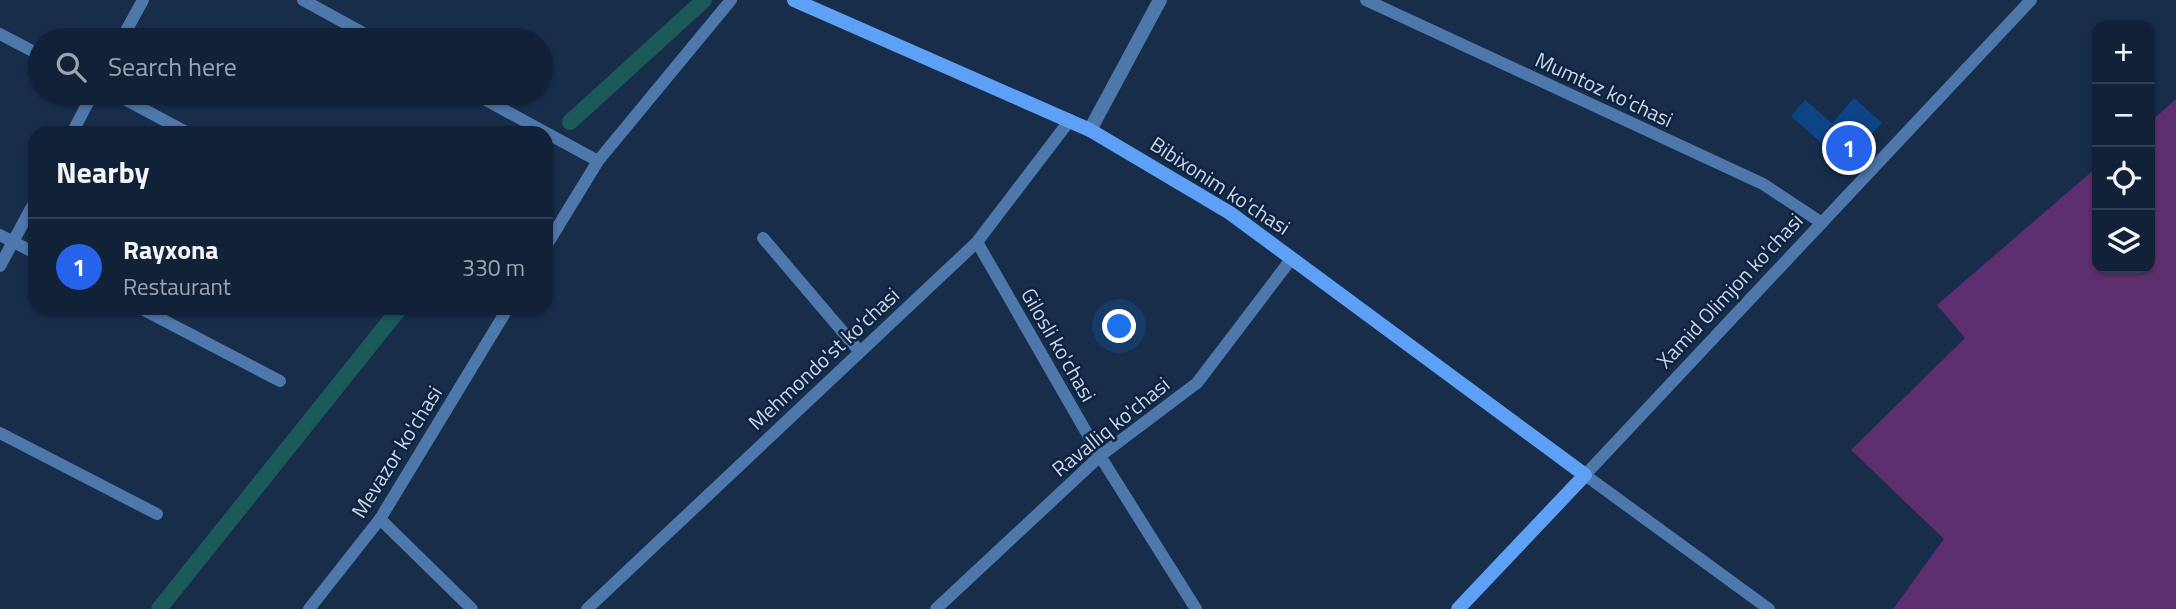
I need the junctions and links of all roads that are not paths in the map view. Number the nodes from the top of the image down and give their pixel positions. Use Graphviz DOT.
graph roads {
  1 [pos="143,0"];
  2 [pos="303,0"];
  3 [pos="731,0"];
  4 [pos="794,0"];
  5 [pos="1160,0"];
  6 [pos="1366,0"];
  7 [pos="2031,0"];
  8 [pos="128,28"];
  9 [pos="354,28"];
  10 [pos="0,34"];
  11 [pos="28,49"];
  12 [pos="87,105"];
  13 [pos="136,105"];
  14 [pos="495,105"];
  15 [pos="1070,120"];
  16 [pos="76,126"];
  17 [pos="175,126"];
  18 [pos="534,126"];
  19 [pos="1090,130"];
  20 [pos="553,137"];
  21 [pos="598,161"];
  22 [pos="28,214"];
  23 [pos="1822,223"];
  24 [pos="0,234"];
  25 [pos="553,235"];
  26 [pos="763,238"];
  27 [pos="13,242"];
  28 [pos="976,242"];
  29 [pos="28,250"];
  30 [pos="1292,258"];
  31 [pos="0,266"];
  32 [pos="153,315"];
  33 [pos="504,315"];
  34 [pos="860,352"];
  35 [pos="280,382"];
  36 [pos="0,433"];
  37 [pos="1100,456"];
  38 [pos="1585,475"];
  39 [pos="157,514"];
  40 [pos="380,519"];
  41 [pos="309,609"];
  42 [pos="472,609"];
  43 [pos="587,609"];
  44 [pos="936,609"];
  45 [pos="1196,609"];
  46 [pos="1458,609"];
  47 [pos="1769,609"];
  1 -- 8 [label="street"];
  2 -- 9 [label="street"];
  3 -- 21 [label="street"];
  4 -- 15 [label="main road, Bibixonim ko'chasi"];
  5 -- 19 [label="street"];
  6 -- 23 [label="street, Mumtoz ko'chasi"];
  7 -- 23 [label="street, Xamid Olimjon ko'chasi"];
  10 -- 11 [label="street"];
  12 -- 16 [label="street"];
  13 -- 17 [label="street"];
  14 -- 18 [label="street"];
  15 -- 19 [label="main road, Bibixonim ko'chasi"];
  15 -- 28 [label="street, Mehmondo'st ko'chasi"];
  19 -- 30 [label="main road, Bibixonim ko'chasi"];
  20 -- 21 [label="street"];
  21 -- 25 [label="street"];
  22 -- 27 [label="street"];
  23 -- 38 [label="street, Xamid Olimjon ko'chasi"];
  24 -- 27 [label="street"];
  26 -- 34 [label="street"];
  27 -- 29 [label="street"];
  27 -- 31 [label="street"];
  28 -- 34 [label="street, Mehmondo'st ko'chasi"];
  28 -- 37 [label="street, Gilosli ko'chasi"];
  30 -- 37 [label="street, Ravalliq ko'chasi"];
  30 -- 38 [label="main road, Bibixonim ko'chasi"];
  32 -- 35 [label="street"];
  33 -- 40 [label="street, Mevazor ko'chasi"];
  34 -- 43 [label="street, Mehmondo'st ko'chasi"];
  36 -- 39 [label="street"];
  37 -- 44 [label="street, Ravalliq ko'chasi"];
  37 -- 45 [label="street, Gilosli ko'chasi"];
  38 -- 46 [label="main road, Xamid Olimjon ko'chasi"];
  38 -- 47 [label="street"];
  40 -- 41 [label="street, Mevazor ko'chasi"];
  40 -- 42 [label="street"];
}
